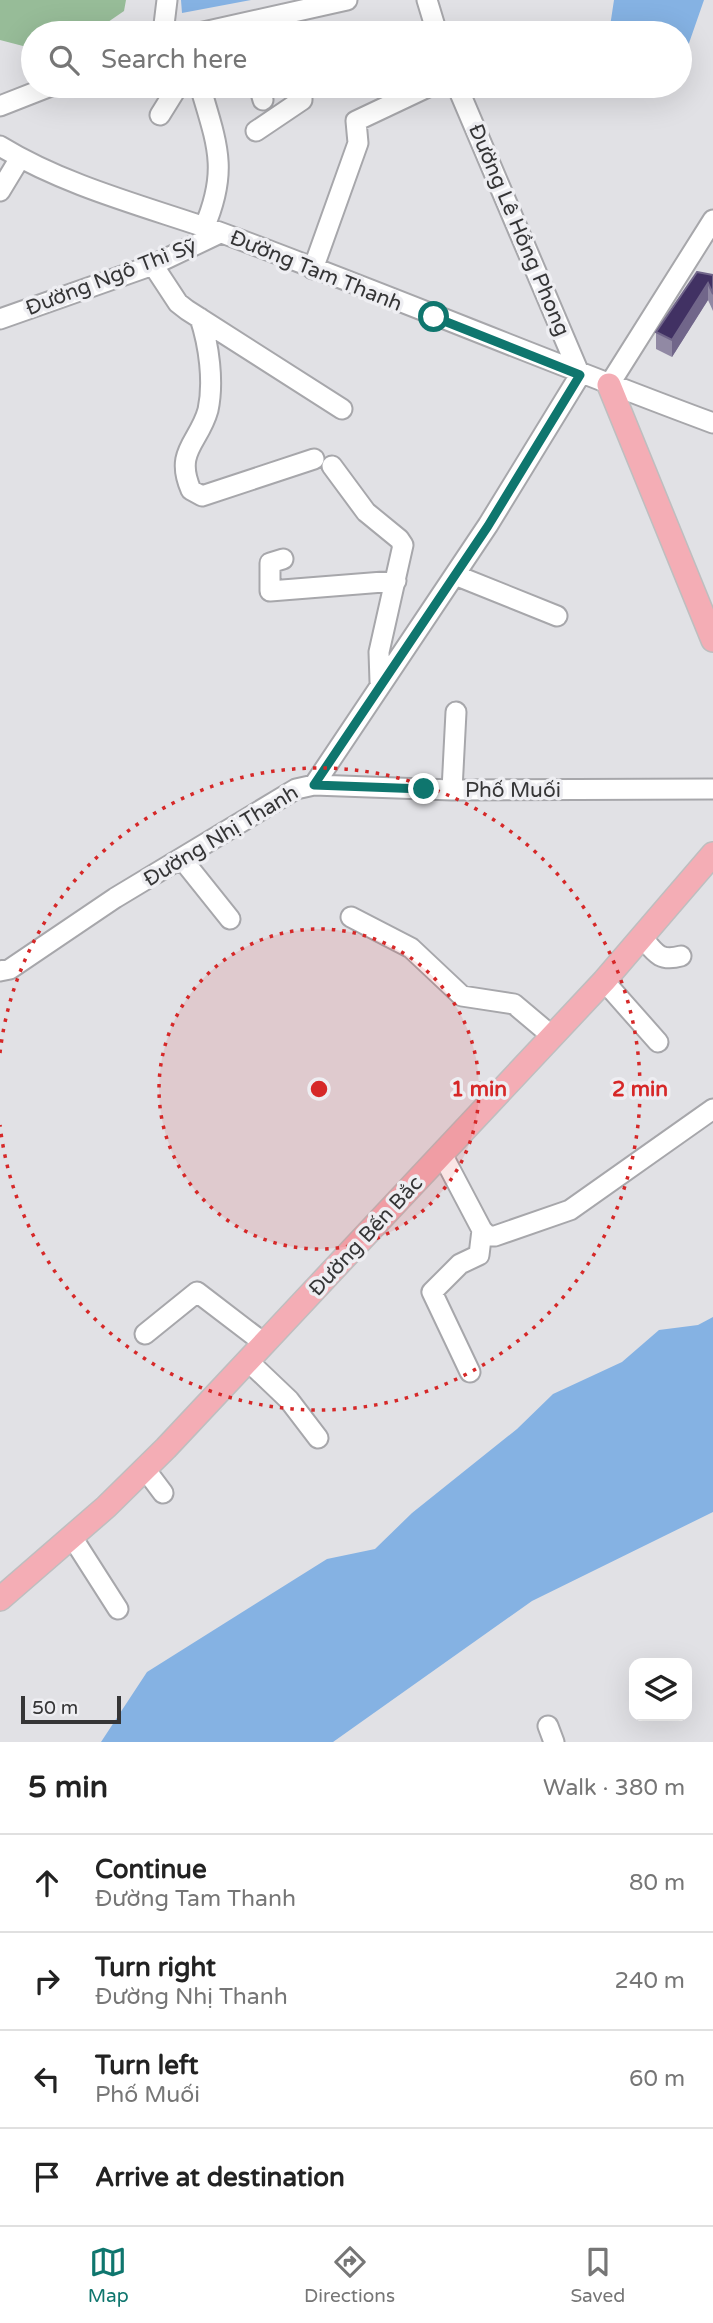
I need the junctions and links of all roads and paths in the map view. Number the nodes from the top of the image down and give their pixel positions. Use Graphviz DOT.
graph roads {
  1 [pos="167,0"];
  2 [pos="347,0"];
  3 [pos="427,0"];
  4 [pos="164,21"];
  5 [pos="294,21"];
  6 [pos="433,21"];
  7 [pos="21,98"];
  8 [pos="171,98"];
  9 [pos="204,98"];
  10 [pos="302,98"];
  11 [pos="405,98"];
  12 [pos="462,98"];
  13 [pos="0,106"];
  14 [pos="160,116"];
  15 [pos="256,131"];
  16 [pos="0,146"];
  17 [pos="20,158"];
  18 [pos="0,191"];
  19 [pos="212,230"];
  20 [pos="710,232"];
  21 [pos="153,265"];
  22 [pos="313,269"];
  23 [pos="200,318"];
  24 [pos="0,319"];
  25 [pos="580,375"];
  26 [pos="609,385"];
  27 [pos="342,409"];
  28 [pos="713,423"];
  29 [pos="283,559"];
  30 [pos="455,575"];
  31 [pos="396,581"];
  32 [pos="557,616"];
  33 [pos="713,640"];
  34 [pos="380,682"];
  35 [pos="456,712"];
  36 [pos="314,785"];
  37 [pos="713,789"];
  38 [pos="452,790"];
  39 [pos="713,854"];
  40 [pos="182,859"];
  41 [pos="351,917"];
  42 [pos="230,919"];
  43 [pos="642,937"];
  44 [pos="32,955"];
  45 [pos="681,956"];
  46 [pos="0,957"];
  47 [pos="0,971"];
  48 [pos="604,981"];
  49 [pos="552,1036"];
  50 [pos="659,1042"];
  51 [pos="713,1109"];
  52 [pos="442,1154"];
  53 [pos="482,1230"];
  54 [pos="145,1334"];
  55 [pos="265,1344"];
  56 [pos="248,1361"];
  57 [pos="470,1372"];
  58 [pos="318,1438"];
  59 [pos="145,1469"];
  60 [pos="163,1493"];
  61 [pos="72,1537"];
  62 [pos="0,1599"];
  63 [pos="118,1609"];
  1 -- 4 [label="street"];
  2 -- 5 [label="street"];
  3 -- 6 [label="street"];
  7 -- 13 [label="street"];
  8 -- 14 [label="street"];
  9 -- 19 [label="street"];
  10 -- 15 [label="street"];
  11 -- 22 [label="street"];
  12 -- 25 [label="street, Đường Lê Hồng Phong"];
  16 -- 17 [label="street, Đường Tam Thanh"];
  17 -- 18 [label="street"];
  17 -- 19 [label="street, Đường Tam Thanh"];
  19 -- 21 [label="street, Đường Ngô Thì Sỹ"];
  19 -- 22 [label="street, Đường Tam Thanh"];
  20 -- 26 [label="street"];
  21 -- 23 [label="street"];
  21 -- 24 [label="street, Đường Ngô Thì Sỹ"];
  22 -- 25 [label="street, Đường Tam Thanh"];
  23 -- 27 [label="street"];
  23 -- 31 [label="street"];
  25 -- 26 [label="street, Đường Tam Thanh"];
  25 -- 30 [label="street, Đường Nhị Thanh"];
  26 -- 28 [label="street, Đường Tam Thanh"];
  26 -- 33 [label="main road"];
  29 -- 31 [label="street"];
  30 -- 32 [label="street"];
  30 -- 34 [label="street, Đường Nhị Thanh"];
  31 -- 34 [label="street"];
  34 -- 36 [label="street, Đường Nhị Thanh"];
  35 -- 38 [label="street"];
  36 -- 38 [label="street, Phố Muối"];
  36 -- 40 [label="street, Đường Nhị Thanh"];
  37 -- 38 [label="street, Phố Muối"];
  39 -- 43 [label="main road, Đường Bến Bắc"];
  40 -- 42 [label="street"];
  40 -- 44 [label="street, Đường Nhị Thanh"];
  41 -- 49 [label="street"];
  43 -- 45 [label="street"];
  43 -- 48 [label="main road, Đường Bến Bắc"];
  44 -- 46 [label="street"];
  44 -- 47 [label="street, Đường Nhị Thanh"];
  48 -- 49 [label="main road, Đường Bến Bắc"];
  48 -- 50 [label="street"];
  49 -- 52 [label="main road, Đường Bến Bắc"];
  51 -- 53 [label="street"];
  52 -- 53 [label="street"];
  52 -- 55 [label="main road, Đường Bến Bắc"];
  53 -- 57 [label="street"];
  54 -- 55 [label="street"];
  55 -- 56 [label="main road, Đường Bến Bắc"];
  56 -- 58 [label="street"];
  56 -- 59 [label="main road, Đường Bến Bắc"];
  59 -- 60 [label="street"];
  59 -- 61 [label="main road, Đường Bến Bắc"];
  61 -- 62 [label="main road, Đường Bến Bắc"];
  61 -- 63 [label="street"];
}
